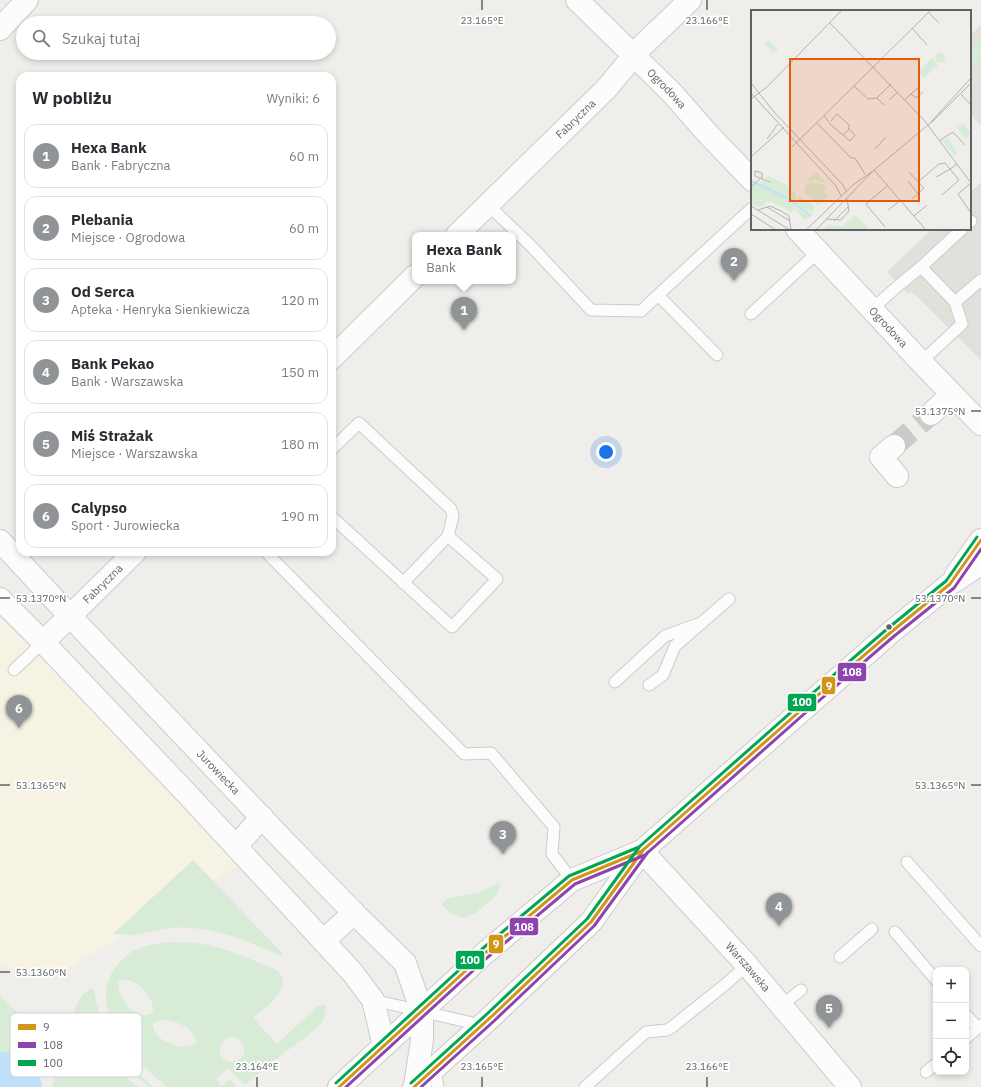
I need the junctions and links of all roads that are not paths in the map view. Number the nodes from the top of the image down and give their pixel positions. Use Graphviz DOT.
graph roads {
  1 [pos="27,0"];
  2 [pos="577,0"];
  3 [pos="690,0"];
  4 [pos="0,28"];
  5 [pos="634,55"];
  6 [pos="751,179"];
  7 [pos="488,205"];
  8 [pos="751,209"];
  9 [pos="798,230"];
  10 [pos="961,230"];
  11 [pos="460,232"];
  12 [pos="818,252"];
  13 [pos="921,267"];
  14 [pos="412,279"];
  15 [pos="981,280"];
  16 [pos="658,295"];
  17 [pos="955,302"];
  18 [pos="872,309"];
  19 [pos="751,314"];
  20 [pos="336,354"];
  21 [pos="717,354"];
  22 [pos="921,362"];
  23 [pos="952,394"];
  24 [pos="931,414"];
  25 [pos="981,424"];
  26 [pos="336,446"];
  27 [pos="894,446"];
  28 [pos="897,476"];
  29 [pos="336,521"];
  30 [pos="448,536"];
  31 [pos="981,540"];
  32 [pos="0,541"];
  33 [pos="131,556"];
  34 [pos="270,556"];
  35 [pos="981,564"];
  36 [pos="403,582"];
  37 [pos="950,584"];
  38 [pos="0,599"];
  39 [pos="729,599"];
  40 [pos="70,616"];
  41 [pos="705,621"];
  42 [pos="43,642"];
  43 [pos="14,670"];
  44 [pos="615,682"];
  45 [pos="649,685"];
  46 [pos="262,817"];
  47 [pos="236,846"];
  48 [pos="642,851"];
  49 [pos="907,862"];
  50 [pos="572,880"];
  51 [pos="354,913"];
  52 [pos="872,929"];
  53 [pos="895,932"];
  54 [pos="979,939"];
  55 [pos="323,941"];
  56 [pos="840,957"];
  57 [pos="747,965"];
  58 [pos="933,976"];
  59 [pos="801,990"];
  60 [pos="373,1000"];
  61 [pos="782,1005"];
  62 [pos="422,1012"];
  63 [pos="969,1017"];
  64 [pos="481,1025"];
  65 [pos="979,1027"];
  66 [pos="969,1035"];
  67 [pos="384,1046"];
  68 [pos="933,1066"];
  69 [pos="926,1072"];
  70 [pos="436,1078"];
  71 [pos="842,1084"];
  72 [pos="414,1086"];
  73 [pos="339,1087"];
  74 [pos="585,1087"];
  1 -- 4 [label="street"];
  2 -- 5 [label="street, Ogrodowa"];
  3 -- 5 [label="street, Fabryczna"];
  5 -- 6 [label="street, Ogrodowa"];
  5 -- 7 [label="street, Fabryczna"];
  7 -- 11 [label="street, Fabryczna"];
  7 -- 16 [label="lane"];
  8 -- 16 [label="lane"];
  9 -- 12 [label="street, Ogrodowa"];
  10 -- 13 [label="lane"];
  12 -- 18 [label="street, Ogrodowa"];
  12 -- 19 [label="lane"];
  13 -- 17 [label="lane"];
  13 -- 18 [label="lane"];
  14 -- 20 [label="street"];
  15 -- 17 [label="lane"];
  16 -- 21 [label="lane"];
  17 -- 22 [label="lane"];
  18 -- 22 [label="street, Ogrodowa"];
  22 -- 23 [label="street, Ogrodowa"];
  23 -- 24 [label="street"];
  23 -- 25 [label="street, Ogrodowa"];
  26 -- 30 [label="lane"];
  27 -- 28 [label="street"];
  29 -- 36 [label="lane"];
  30 -- 36 [label="lane"];
  30 -- 36 [label="lane"];
  31 -- 37 [label="street"];
  32 -- 40 [label="street, Jurowiecka"];
  33 -- 40 [label="street, Fabryczna"];
  34 -- 50 [label="lane"];
  35 -- 37 [label="street"];
  37 -- 48 [label="street"];
  38 -- 42 [label="street"];
  39 -- 41 [label="lane"];
  40 -- 42 [label="street, Fabryczna"];
  40 -- 46 [label="street, Jurowiecka"];
  41 -- 44 [label="lane"];
  41 -- 45 [label="lane"];
  42 -- 43 [label="lane"];
  42 -- 47 [label="street"];
  46 -- 47 [label="street"];
  46 -- 51 [label="street, Jurowiecka"];
  47 -- 55 [label="street"];
  48 -- 50 [label="street"];
  48 -- 57 [label="street, Warszawska"];
  48 -- 64 [label="street"];
  49 -- 54 [label="lane"];
  50 -- 62 [label="street"];
  51 -- 55 [label="street"];
  51 -- 62 [label="street, Jurowiecka"];
  52 -- 56 [label="lane"];
  53 -- 58 [label="lane"];
  55 -- 60 [label="street"];
  57 -- 61 [label="street, Warszawska"];
  57 -- 74 [label="lane"];
  59 -- 61 [label="lane"];
  60 -- 62 [label="lane"];
  60 -- 67 [label="street"];
  61 -- 71 [label="street, Warszawska"];
  62 -- 64 [label="lane"];
  62 -- 67 [label="street"];
  62 -- 72 [label="street"];
  63 -- 65 [label="lane"];
  64 -- 70 [label="street"];
  65 -- 66 [label="lane"];
  67 -- 73 [label="street"];
  68 -- 69 [label="lane"];
  70 -- 72 [label="street"];
}
